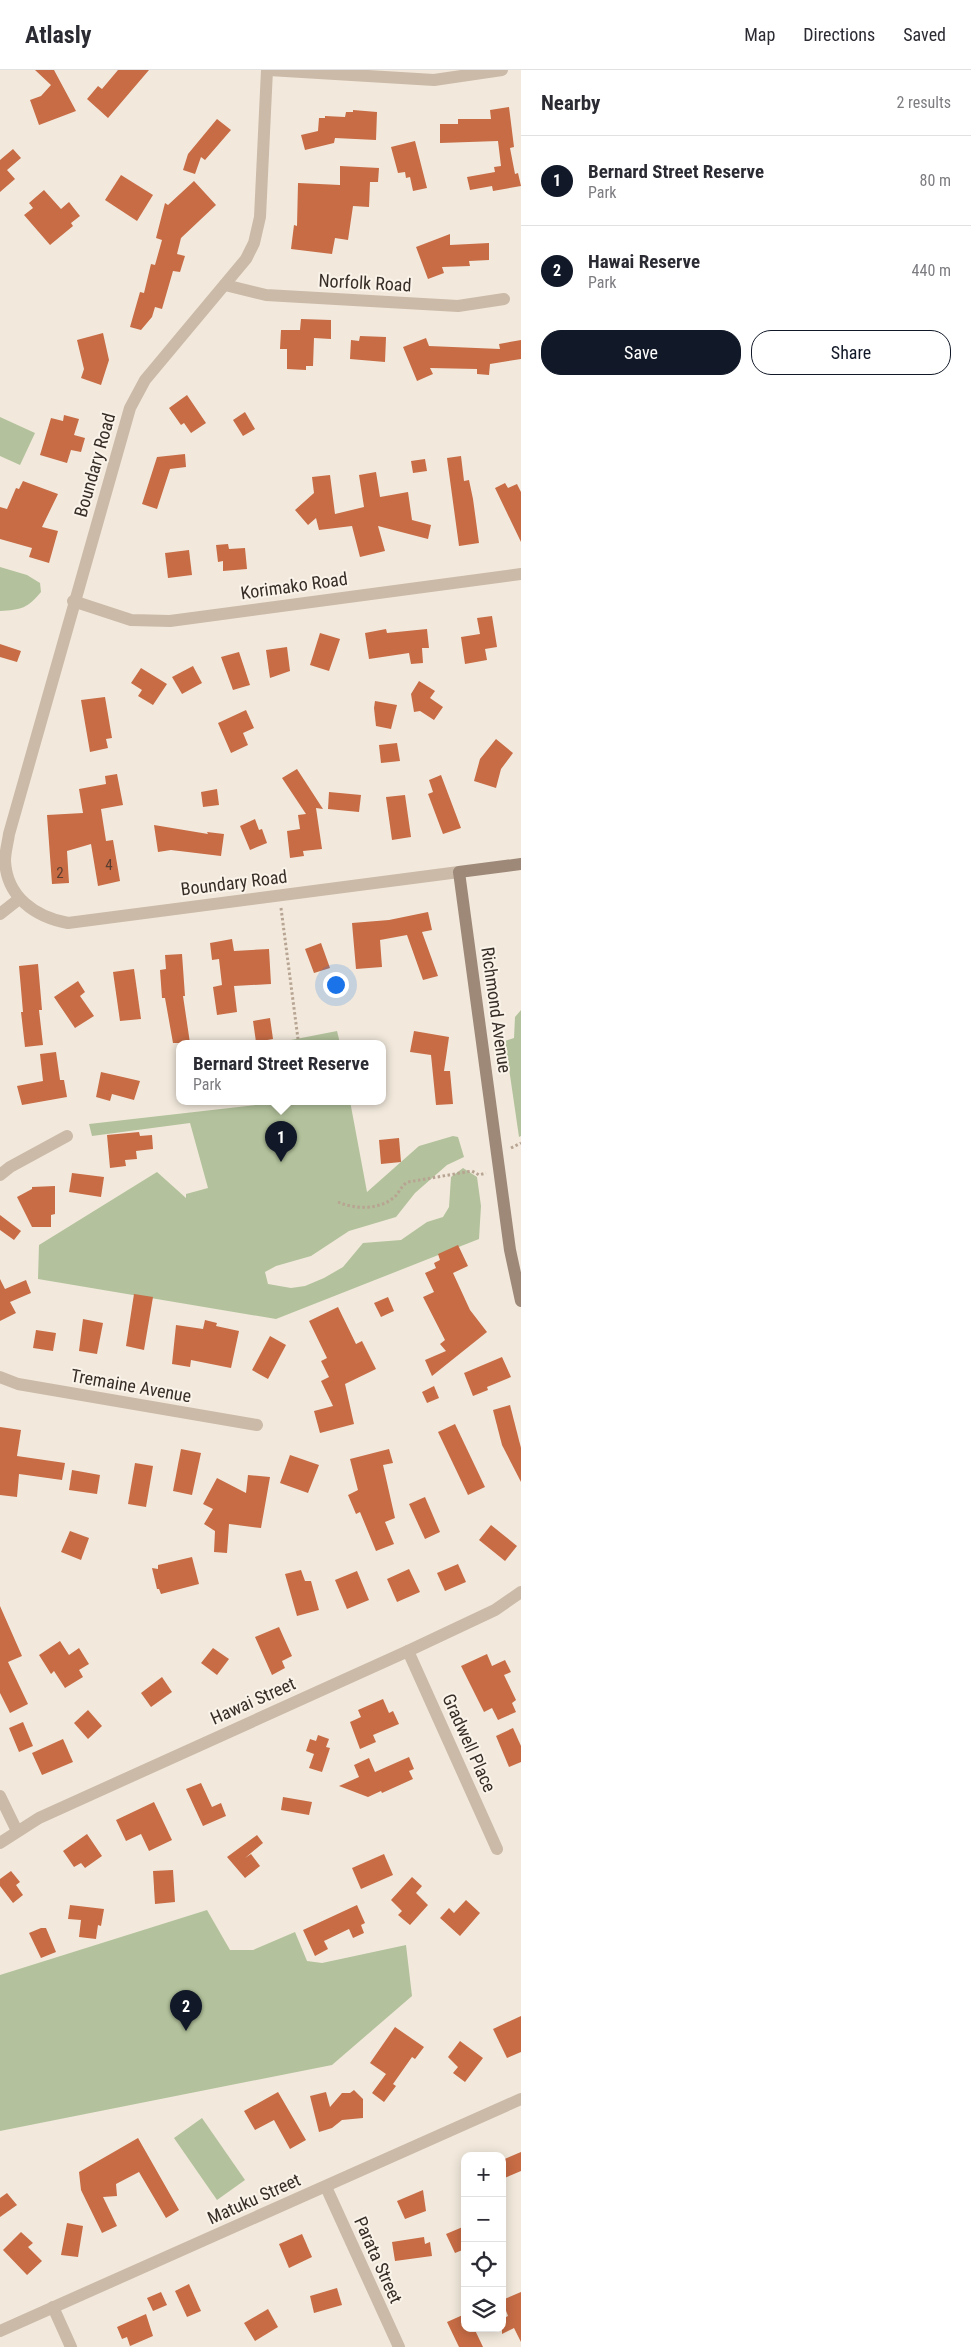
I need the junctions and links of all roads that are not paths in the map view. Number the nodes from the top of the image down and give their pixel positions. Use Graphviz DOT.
graph roads {
  1 [pos="268,70"];
  2 [pos="502,70"];
  3 [pos="225,285"];
  4 [pos="504,299"];
  5 [pos="521,574"];
  6 [pos="73,601"];
  7 [pos="521,864"];
  8 [pos="460,872"];
  9 [pos="19,899"];
  10 [pos="0,914"];
  11 [pos="67,1136"];
  12 [pos="0,1175"];
  13 [pos="521,1301"];
  14 [pos="0,1377"];
  15 [pos="258,1425"];
  16 [pos="521,1592"];
  17 [pos="408,1650"];
  18 [pos="0,1796"];
  19 [pos="17,1831"];
  20 [pos="0,1843"];
  21 [pos="497,1849"];
  22 [pos="521,2099"];
  23 [pos="326,2186"];
  24 [pos="54,2307"];
  25 [pos="0,2331"];
  26 [pos="71,2347"];
  27 [pos="398,2347"];
  1 -- 2 [label="street"];
  1 -- 3 [label="street, Boundary Road"];
  3 -- 4 [label="street, Norfolk Road"];
  3 -- 6 [label="street, Boundary Road"];
  5 -- 6 [label="street, Korimako Road"];
  6 -- 9 [label="street, Boundary Road"];
  7 -- 8 [label="street"];
  8 -- 9 [label="street, Boundary Road"];
  8 -- 13 [label="street, Richmond Avenue"];
  9 -- 10 [label="street"];
  11 -- 12 [label="street"];
  14 -- 15 [label="street, Tremaine Avenue"];
  16 -- 17 [label="street, Hawai Street"];
  17 -- 19 [label="street, Hawai Street"];
  17 -- 21 [label="street, Gradwell Place"];
  18 -- 19 [label="street"];
  19 -- 20 [label="street, Hawai Street"];
  22 -- 23 [label="street, Matuku Street"];
  23 -- 24 [label="street, Matuku Street"];
  23 -- 27 [label="street, Parata Street"];
  24 -- 25 [label="street, Matuku Street"];
  24 -- 26 [label="street"];
}
